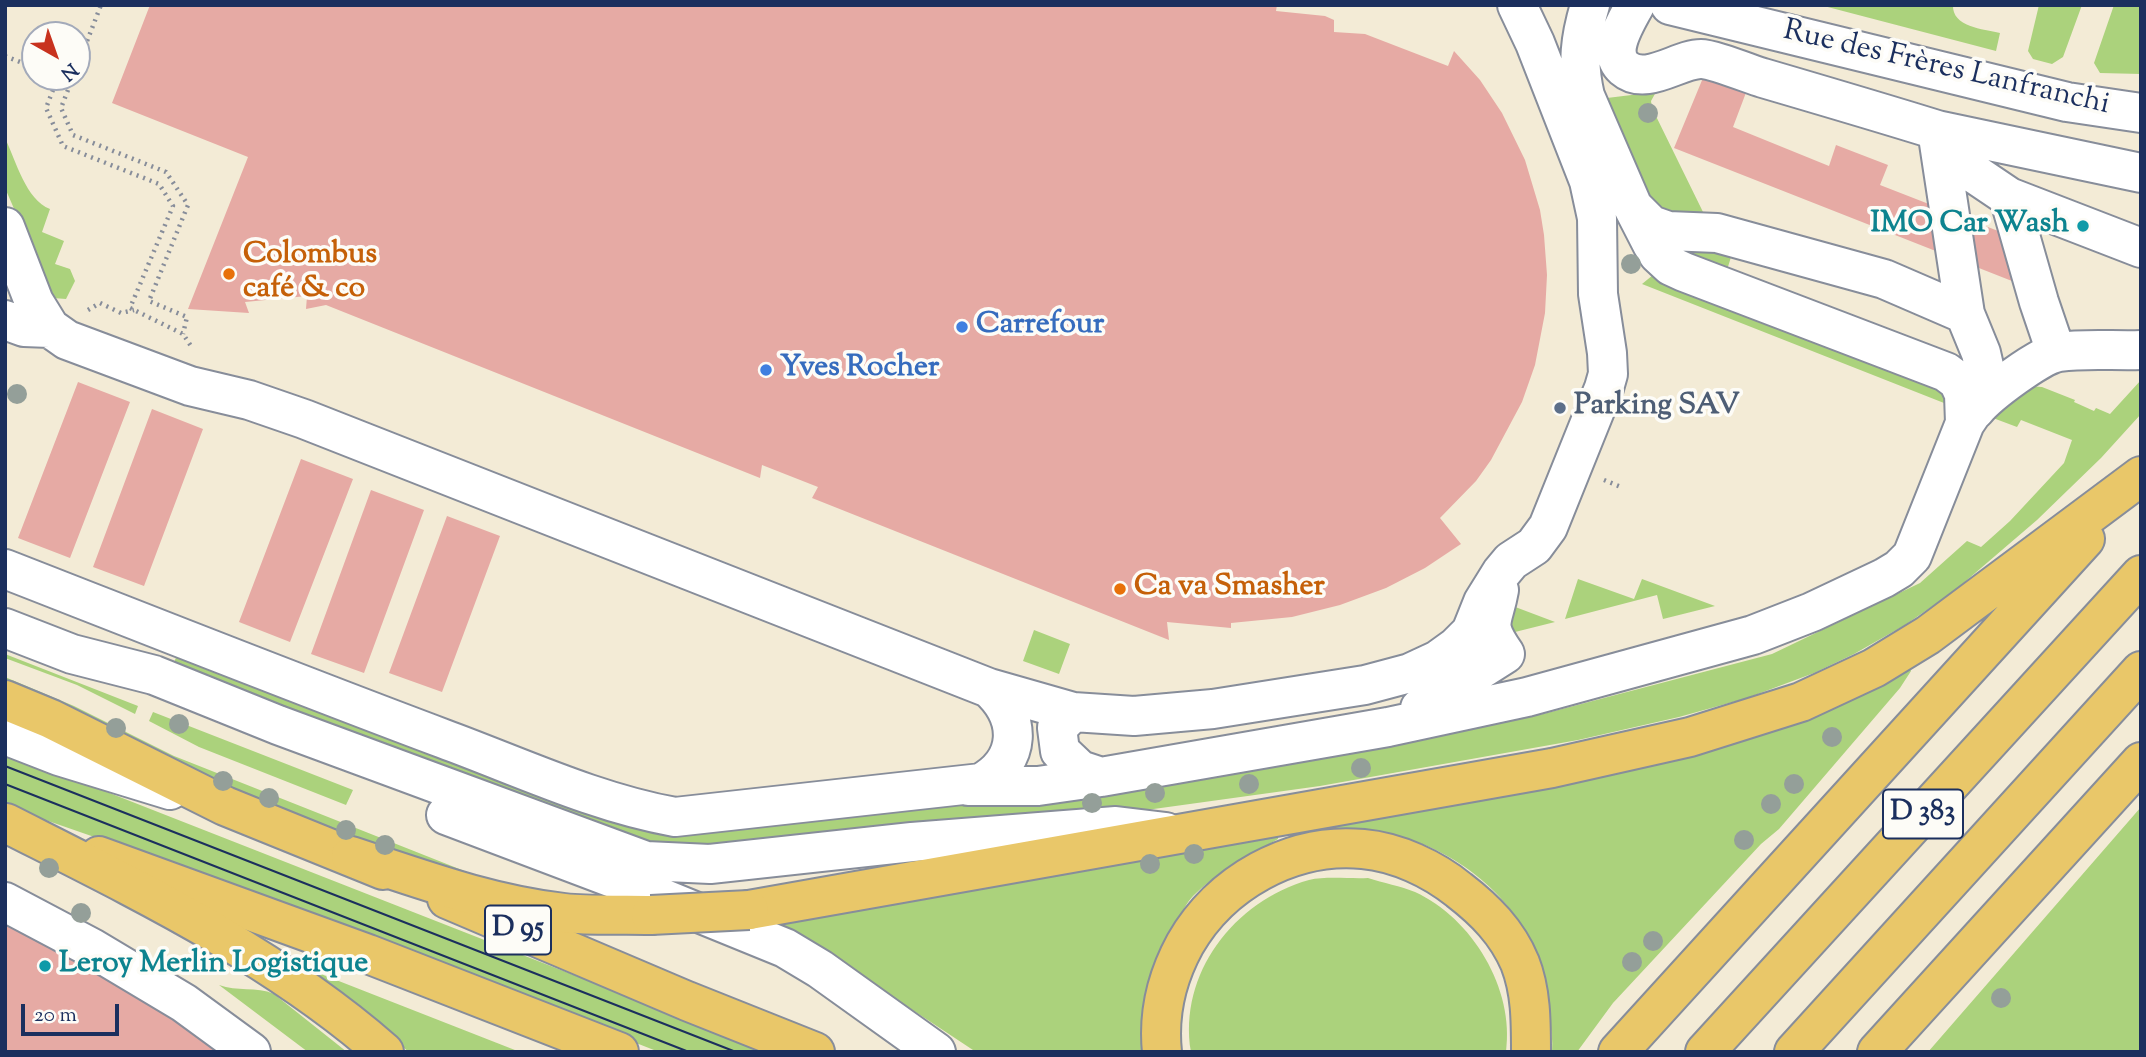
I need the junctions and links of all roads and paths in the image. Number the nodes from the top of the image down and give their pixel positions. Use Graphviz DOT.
graph roads {
  1 [pos="102,5"];
  2 [pos="1517,5"];
  3 [pos="1590,5"];
  4 [pos="1635,5"];
  5 [pos="1670,5"];
  6 [pos="91,32"];
  7 [pos="53,91"];
  8 [pos="68,91"];
  9 [pos="2141,113"];
  10 [pos="1937,130"];
  11 [pos="2141,173"];
  12 [pos="2009,197"];
  13 [pos="1633,207"];
  14 [pos="5,227"];
  15 [pos="1652,244"];
  16 [pos="2141,248"];
  17 [pos="1599,255"];
  18 [pos="1965,314"];
  19 [pos="5,320"];
  20 [pos="50,328"];
  21 [pos="2141,350"];
  22 [pos="2056,352"];
  23 [pos="1965,423"];
  24 [pos="2141,477"];
  25 [pos="5,569"];
  26 [pos="1502,573"];
  27 [pos="2141,575"];
  28 [pos="5,628"];
  29 [pos="72,654"];
  30 [pos="2141,671"];
  31 [pos="989,688"];
  32 [pos="5,700"];
  33 [pos="1073,712"];
  34 [pos="1388,727"];
  35 [pos="5,735"];
  36 [pos="2141,762"];
  37 [pos="1101,777"];
  38 [pos="959,786"];
  39 [pos="225,806"];
  40 [pos="6,822"];
  41 [pos="1175,833"];
  42 [pos="351,856"];
  43 [pos="5,902"];
  44 [pos="251,1052"];
  45 [pos="384,1052"];
  46 [pos="619,1052"];
  47 [pos="815,1052"];
  48 [pos="936,1052"];
  49 [pos="1162,1052"];
  50 [pos="1531,1052"];
  51 [pos="1618,1052"];
  52 [pos="1705,1052"];
  53 [pos="1794,1052"];
  54 [pos="1877,1052"];
  1 -- 6 [label="path"];
  2 -- 17 [label="street"];
  3 -- 13 [label="street"];
  4 -- 10 [label="street"];
  5 -- 9 [label="street, Rue des Frères Lanfranchi"];
  7 -- 8 [label="path"];
  10 -- 11 [label="street"];
  10 -- 12 [label="street"];
  10 -- 18 [label="street"];
  12 -- 16 [label="street"];
  12 -- 22 [label="street"];
  13 -- 15 [label="street"];
  13 -- 18 [label="street"];
  14 -- 20 [label="street"];
  15 -- 17 [label="street"];
  15 -- 23 [label="street"];
  17 -- 26 [label="street"];
  18 -- 23 [label="street"];
  19 -- 20 [label="street"];
  20 -- 31 [label="street"];
  21 -- 22 [label="street"];
  22 -- 23 [label="street"];
  23 -- 34 [label="street"];
  24 -- 41 [label="main road"];
  24 -- 51 [label="main road"];
  25 -- 38 [label="street"];
  26 -- 33 [label="street"];
  26 -- 34 [label="street"];
  27 -- 52 [label="main road, D 383"];
  28 -- 29 [label="street"];
  29 -- 41 [label="street"];
  29 -- 48 [label="street"];
  30 -- 53 [label="main road, D 383"];
  31 -- 33 [label="street"];
  31 -- 38 [label="street"];
  32 -- 39 [label="main road, D 95"];
  33 -- 37 [label="street"];
  34 -- 37 [label="street"];
  35 -- 39 [label="street"];
  36 -- 54 [label="main road"];
  37 -- 38 [label="street"];
  39 -- 42 [label="main road, D 95"];
  40 -- 45 [label="main road"];
  40 -- 46 [label="main road, D 95"];
  41 -- 42 [label="main road, bridge"];
  42 -- 47 [label="main road, D 95"];
  43 -- 44 [label="street"];
  49 -- 50 [label="main road"];
}
